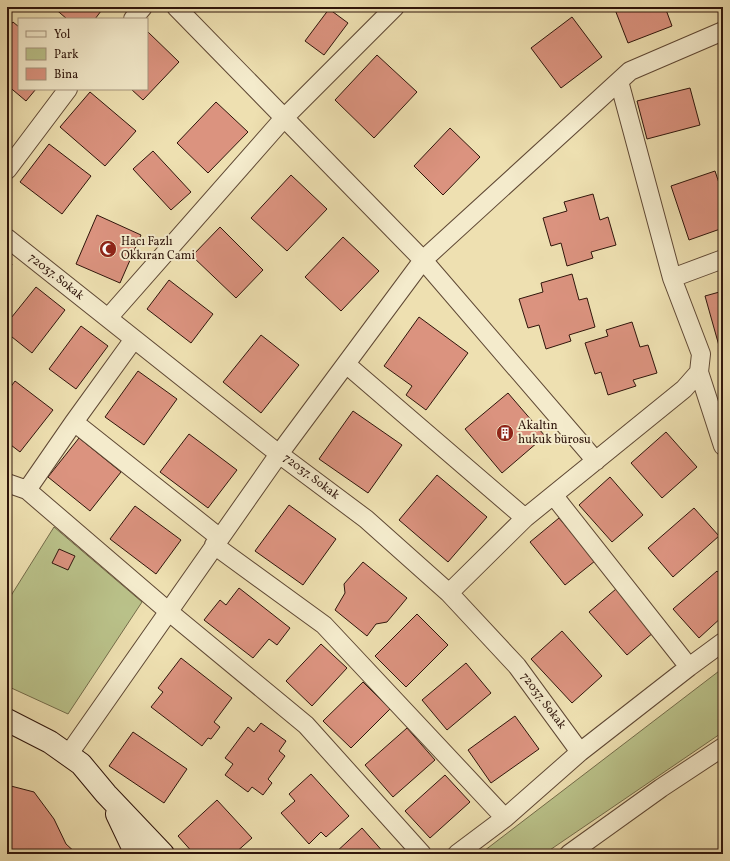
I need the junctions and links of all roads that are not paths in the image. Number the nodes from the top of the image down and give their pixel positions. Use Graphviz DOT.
graph roads {
  1 [pos="144,7"];
  2 [pos="176,7"];
  3 [pos="395,7"];
  4 [pos="133,18"];
  5 [pos="723,31"];
  6 [pos="620,81"];
  7 [pos="67,90"];
  8 [pos="284,118"];
  9 [pos="7,170"];
  10 [pos="7,238"];
  11 [pos="723,258"];
  12 [pos="423,260"];
  13 [pos="672,278"];
  14 [pos="108,318"];
  15 [pos="134,339"];
  16 [pos="346,364"];
  17 [pos="699,372"];
  18 [pos="74,422"];
  19 [pos="723,446"];
  20 [pos="279,454"];
  21 [pos="596,461"];
  22 [pos="7,483"];
  23 [pos="27,490"];
  24 [pos="554,496"];
  25 [pos="525,518"];
  26 [pos="217,541"];
  27 [pos="449,593"];
  28 [pos="168,611"];
  29 [pos="723,642"];
  30 [pos="689,667"];
  31 [pos="7,720"];
  32 [pos="723,747"];
  33 [pos="580,752"];
  34 [pos="68,755"];
  35 [pos="106,794"];
  36 [pos="505,818"];
  37 [pos="136,854"];
  38 [pos="163,854"];
  39 [pos="422,854"];
  40 [pos="456,854"];
  41 [pos="569,854"];
  1 -- 4 [label="street"];
  2 -- 8 [label="street"];
  3 -- 8 [label="street"];
  5 -- 6 [label="street"];
  6 -- 12 [label="street"];
  6 -- 13 [label="street"];
  7 -- 9 [label="street"];
  8 -- 12 [label="street"];
  8 -- 14 [label="street"];
  10 -- 14 [label="street, 72037. Sokak"];
  11 -- 13 [label="street"];
  12 -- 16 [label="street"];
  12 -- 21 [label="street"];
  13 -- 17 [label="street"];
  14 -- 15 [label="street, 72037. Sokak"];
  15 -- 18 [label="street"];
  15 -- 20 [label="street, 72037. Sokak"];
  16 -- 20 [label="street"];
  16 -- 25 [label="street"];
  17 -- 19 [label="street"];
  17 -- 21 [label="street"];
  18 -- 23 [label="street"];
  18 -- 26 [label="street"];
  20 -- 26 [label="street"];
  20 -- 27 [label="street, 72037. Sokak"];
  21 -- 24 [label="street"];
  22 -- 23 [label="street"];
  23 -- 28 [label="street"];
  24 -- 25 [label="street"];
  24 -- 30 [label="street"];
  25 -- 27 [label="street"];
  26 -- 28 [label="street"];
  26 -- 36 [label="street"];
  27 -- 33 [label="street, 72037. Sokak"];
  28 -- 34 [label="street"];
  28 -- 39 [label="street"];
  29 -- 30 [label="street"];
  30 -- 33 [label="street"];
  31 -- 34 [label="main road"];
  32 -- 41 [label="street"];
  33 -- 36 [label="street"];
  34 -- 35 [label="main road"];
  35 -- 37 [label="main road"];
  35 -- 38 [label="main road"];
  36 -- 40 [label="street"];
}
